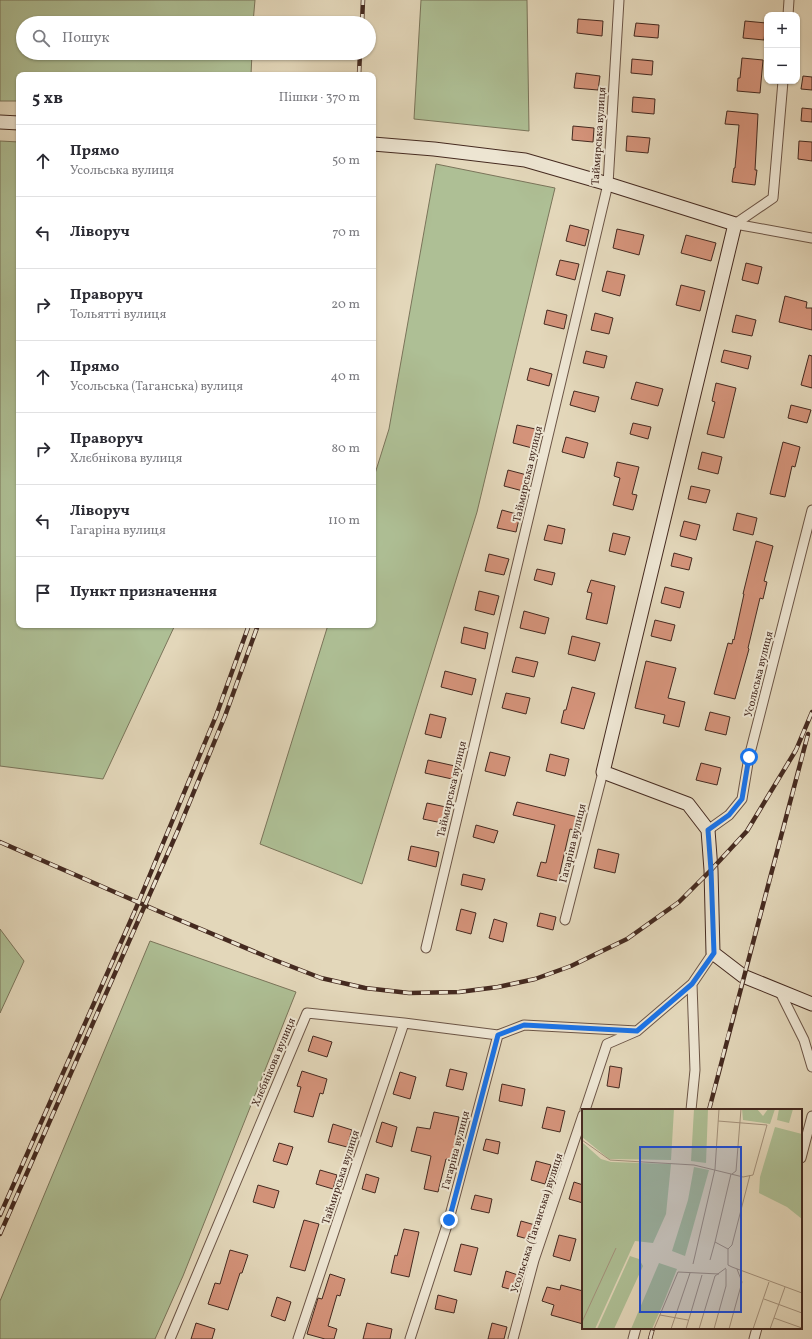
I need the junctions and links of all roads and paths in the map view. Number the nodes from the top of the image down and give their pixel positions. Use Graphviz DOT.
graph roads {
  1 [pos="619,0"];
  2 [pos="789,0"];
  3 [pos="788,12"];
  4 [pos="782,84"];
  5 [pos="0,122"];
  6 [pos="16,123"];
  7 [pos="376,144"];
  8 [pos="608,184"];
  9 [pos="735,224"];
  10 [pos="812,238"];
  11 [pos="812,510"];
  12 [pos="603,772"];
  13 [pos="708,830"];
  14 [pos="565,920"];
  15 [pos="426,948"];
  16 [pos="714,953"];
  17 [pos="692,984"];
  18 [pos="780,992"];
  19 [pos="812,1004"];
  20 [pos="404,1023"];
  21 [pos="637,1031"];
  22 [pos="498,1035"];
  23 [pos="812,1067"];
  24 [pos="585,1109"];
  25 [pos="691,1109"];
  26 [pos="812,1116"];
  27 [pos="582,1118"];
  28 [pos="802,1154"];
  29 [pos="636,1329"];
  30 [pos="757,1329"];
  31 [pos="170,1339"];
  32 [pos="298,1339"];
  33 [pos="410,1339"];
  34 [pos="513,1339"];
  35 [pos="633,1339"];
  36 [pos="754,1339"];
  1 -- 8 [label="street, Таймирська вулиця"];
  2 -- 3 [label="street"];
  4 -- 9 [label="street"];
  5 -- 6 [label="main road"];
  7 -- 8 [label="main road"];
  8 -- 9 [label="main road"];
  8 -- 15 [label="street, Таймирська вулиця"];
  9 -- 10 [label="street"];
  9 -- 12 [label="main road"];
  11 -- 13 [label="street, Усольська вулиця"];
  12 -- 13 [label="main road"];
  12 -- 14 [label="street, Гагаріна вулиця"];
  13 -- 16 [label="main road"];
  16 -- 17 [label="street"];
  16 -- 18 [label="main road"];
  17 -- 21 [label="street"];
  17 -- 25 [label="street"];
  18 -- 19 [label="main road"];
  18 -- 23 [label="street"];
  20 -- 22 [label="street, Хлєбнікова вулиця"];
  20 -- 31 [label="street, Хлєбнікова вулиця"];
  20 -- 32 [label="street, Таймирська вулиця"];
  21 -- 22 [label="street, Хлєбнікова вулиця"];
  21 -- 24 [label="street"];
  22 -- 33 [label="street, Гагаріна вулиця"];
  26 -- 28 [label="street"];
  27 -- 34 [label="street, Усольська (Таганська) вулиця"];
  29 -- 35 [label="street"];
  30 -- 36 [label="street"];
}
